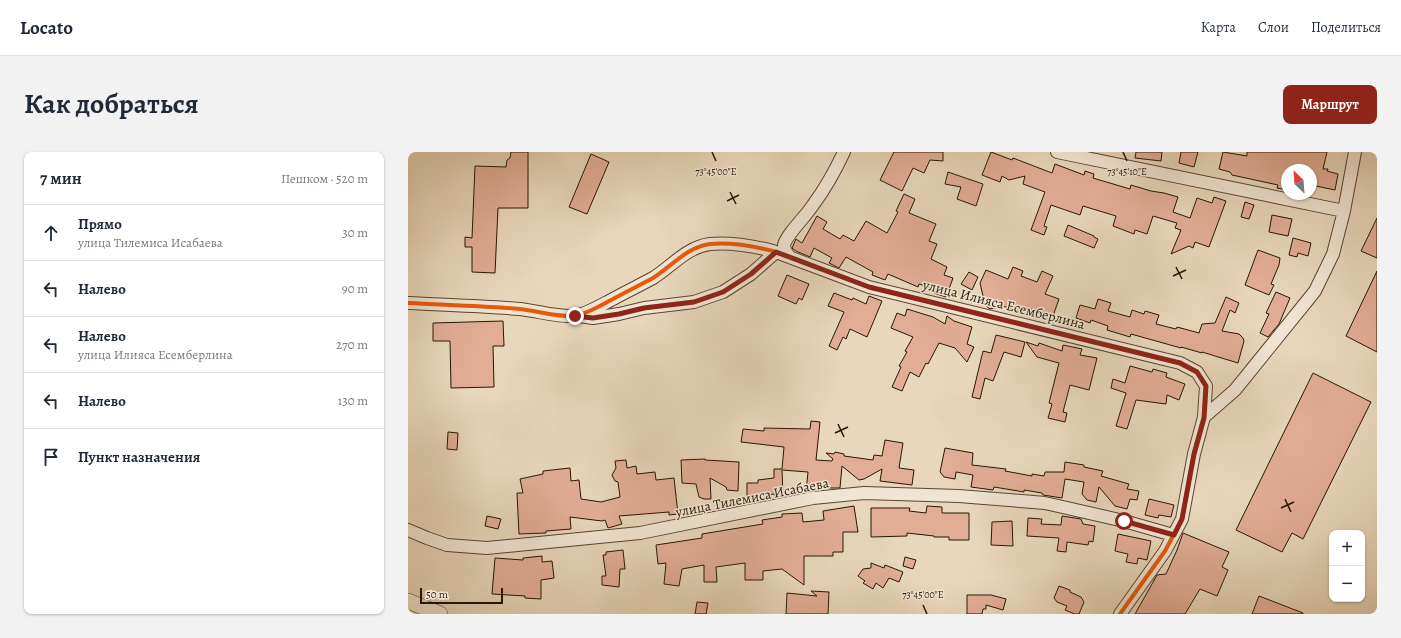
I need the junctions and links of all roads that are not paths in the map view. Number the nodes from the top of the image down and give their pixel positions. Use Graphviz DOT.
graph roads {
  1 [pos="844,152"];
  2 [pos="1057,152"];
  3 [pos="1355,152"];
  4 [pos="1344,211"];
  5 [pos="776,252"];
  6 [pos="789,256"];
  7 [pos="408,303"];
  8 [pos="575,316"];
  9 [pos="1204,418"];
  10 [pos="408,530"];
  11 [pos="1174,535"];
  12 [pos="408,601"];
  13 [pos="440,614"];
  14 [pos="1120,614"];
  1 -- 6 [label="street"];
  2 -- 4 [label="street"];
  3 -- 4 [label="street"];
  4 -- 9 [label="street"];
  5 -- 6 [label="street, улица Илияса Есемберлина"];
  5 -- 8 [label="street"];
  5 -- 8 [label="street, улица Илияса Есемберлина"];
  6 -- 9 [label="street, улица Илияса Есемберлина"];
  7 -- 8 [label="street"];
  9 -- 11 [label="street"];
  10 -- 11 [label="street, улица Тилемиса Исабаева"];
  11 -- 14 [label="street"];
  12 -- 13 [label="street"];
}
